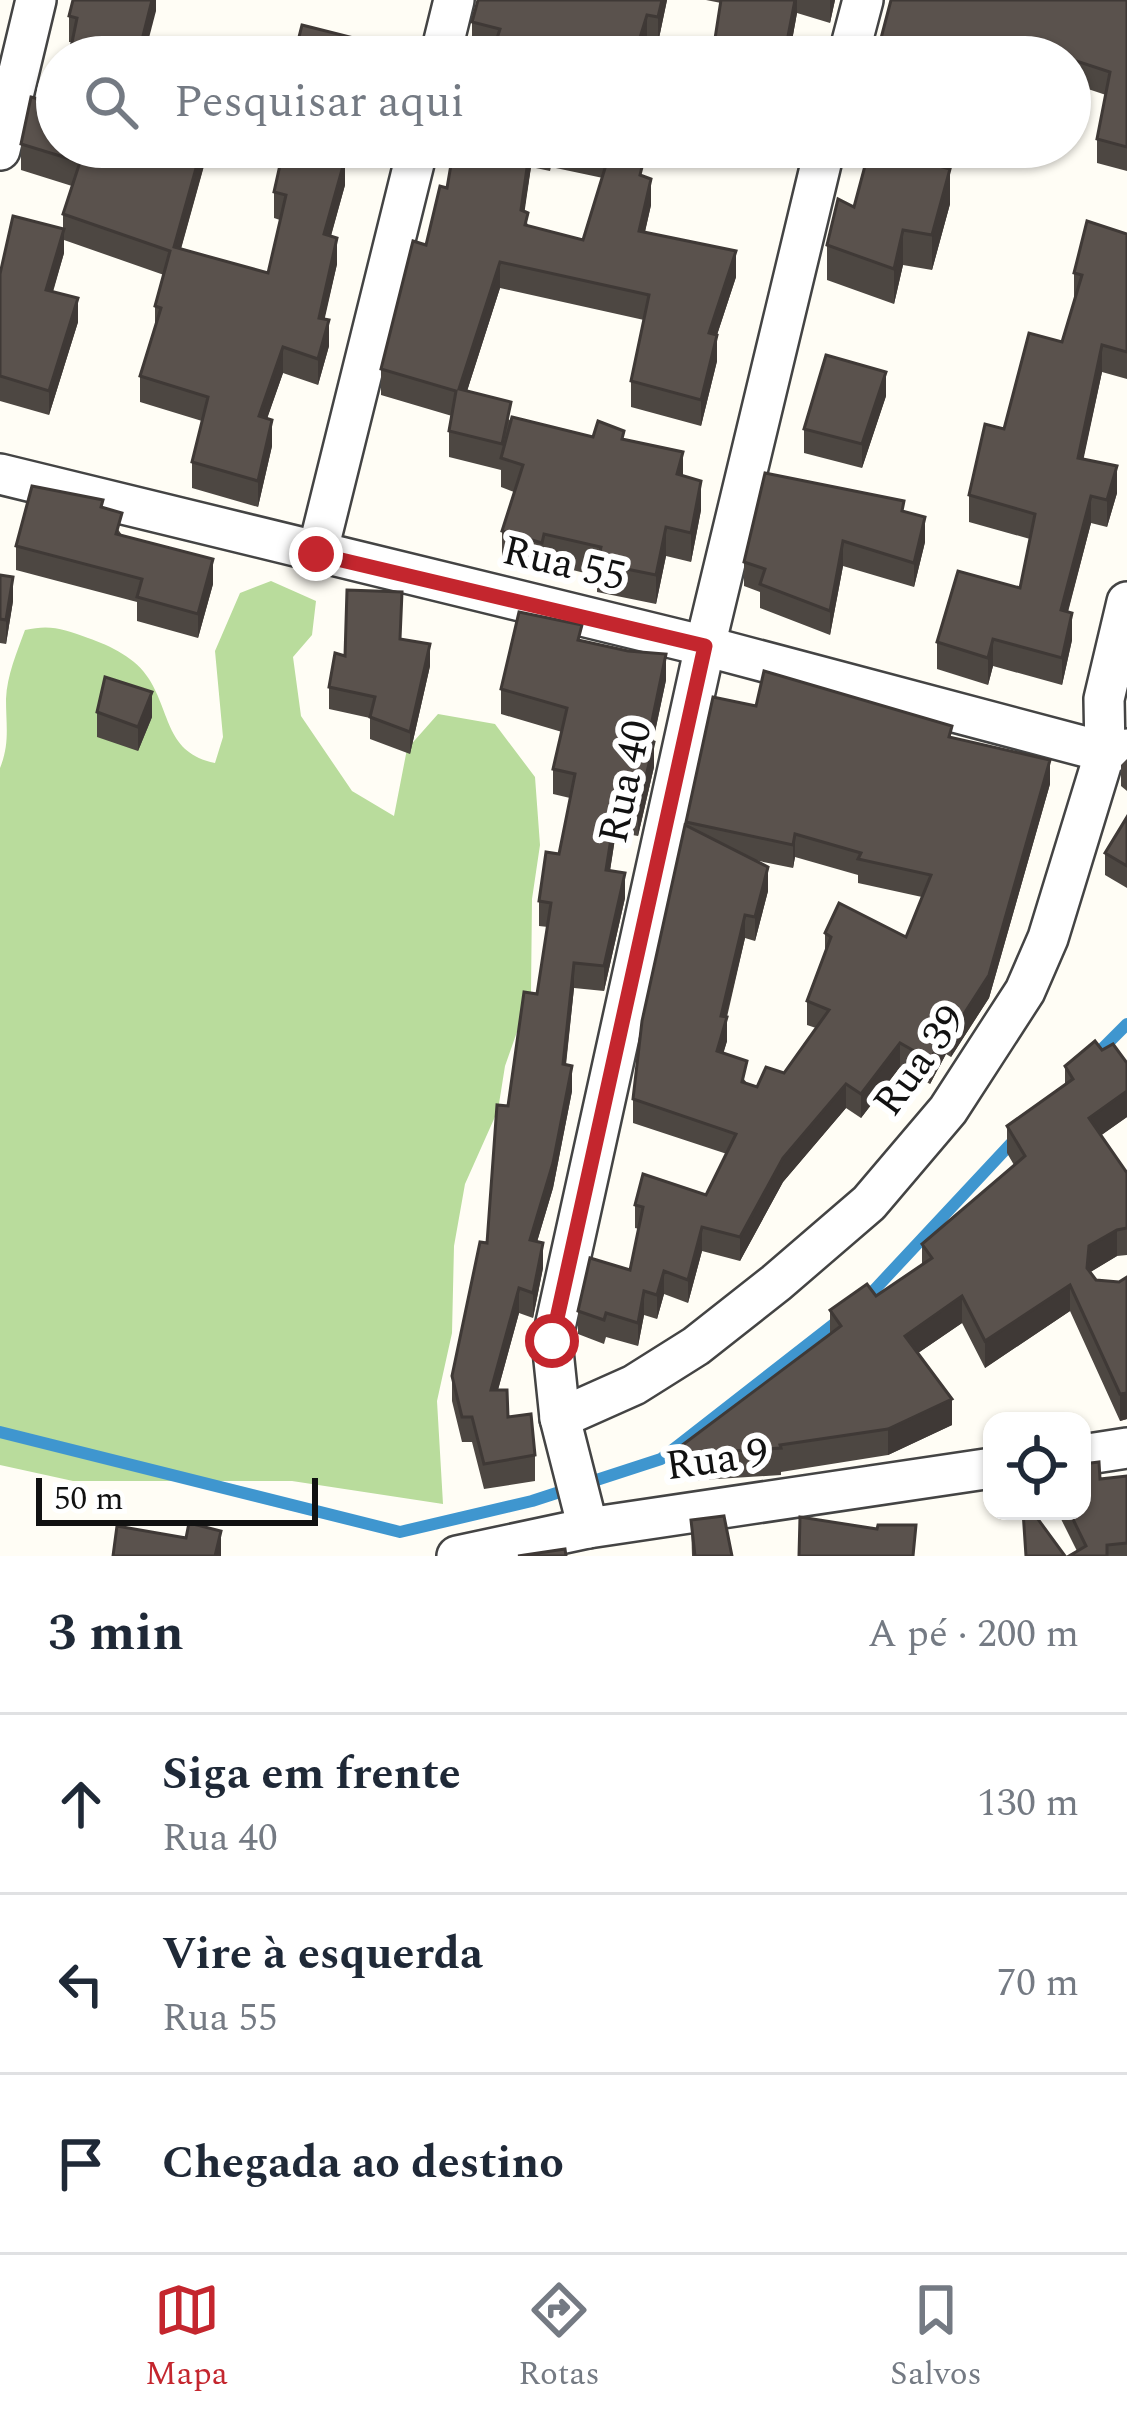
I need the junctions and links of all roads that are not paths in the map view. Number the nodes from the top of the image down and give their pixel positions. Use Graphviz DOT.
graph roads {
  1 [pos="36,0"];
  2 [pos="454,0"];
  3 [pos="863,0"];
  4 [pos="445,36"];
  5 [pos="854,36"];
  6 [pos="0,150"];
  7 [pos="413,168"];
  8 [pos="820,168"];
  9 [pos="0,474"];
  10 [pos="316,554"];
  11 [pos="1127,602"];
  12 [pos="705,646"];
  13 [pos="1116,750"];
  14 [pos="562,1430"];
  15 [pos="1127,1448"];
  16 [pos="1091,1454"];
  17 [pos="983,1469"];
  18 [pos="583,1511"];
  19 [pos="457,1556"];
  1 -- 6 [label="street"];
  2 -- 4 [label="street"];
  3 -- 5 [label="street"];
  7 -- 10 [label="street"];
  8 -- 12 [label="street, Rua 40"];
  9 -- 10 [label="street, Rua 55"];
  10 -- 12 [label="street, Rua 55"];
  11 -- 13 [label="street, Rua 39"];
  12 -- 13 [label="street, Rua 55"];
  12 -- 14 [label="street, Rua 40"];
  13 -- 14 [label="street, Rua 39"];
  14 -- 18 [label="street, Rua 40"];
  15 -- 16 [label="street"];
  17 -- 18 [label="street, Rua 9"];
  18 -- 19 [label="street, Rua 9"];
}
